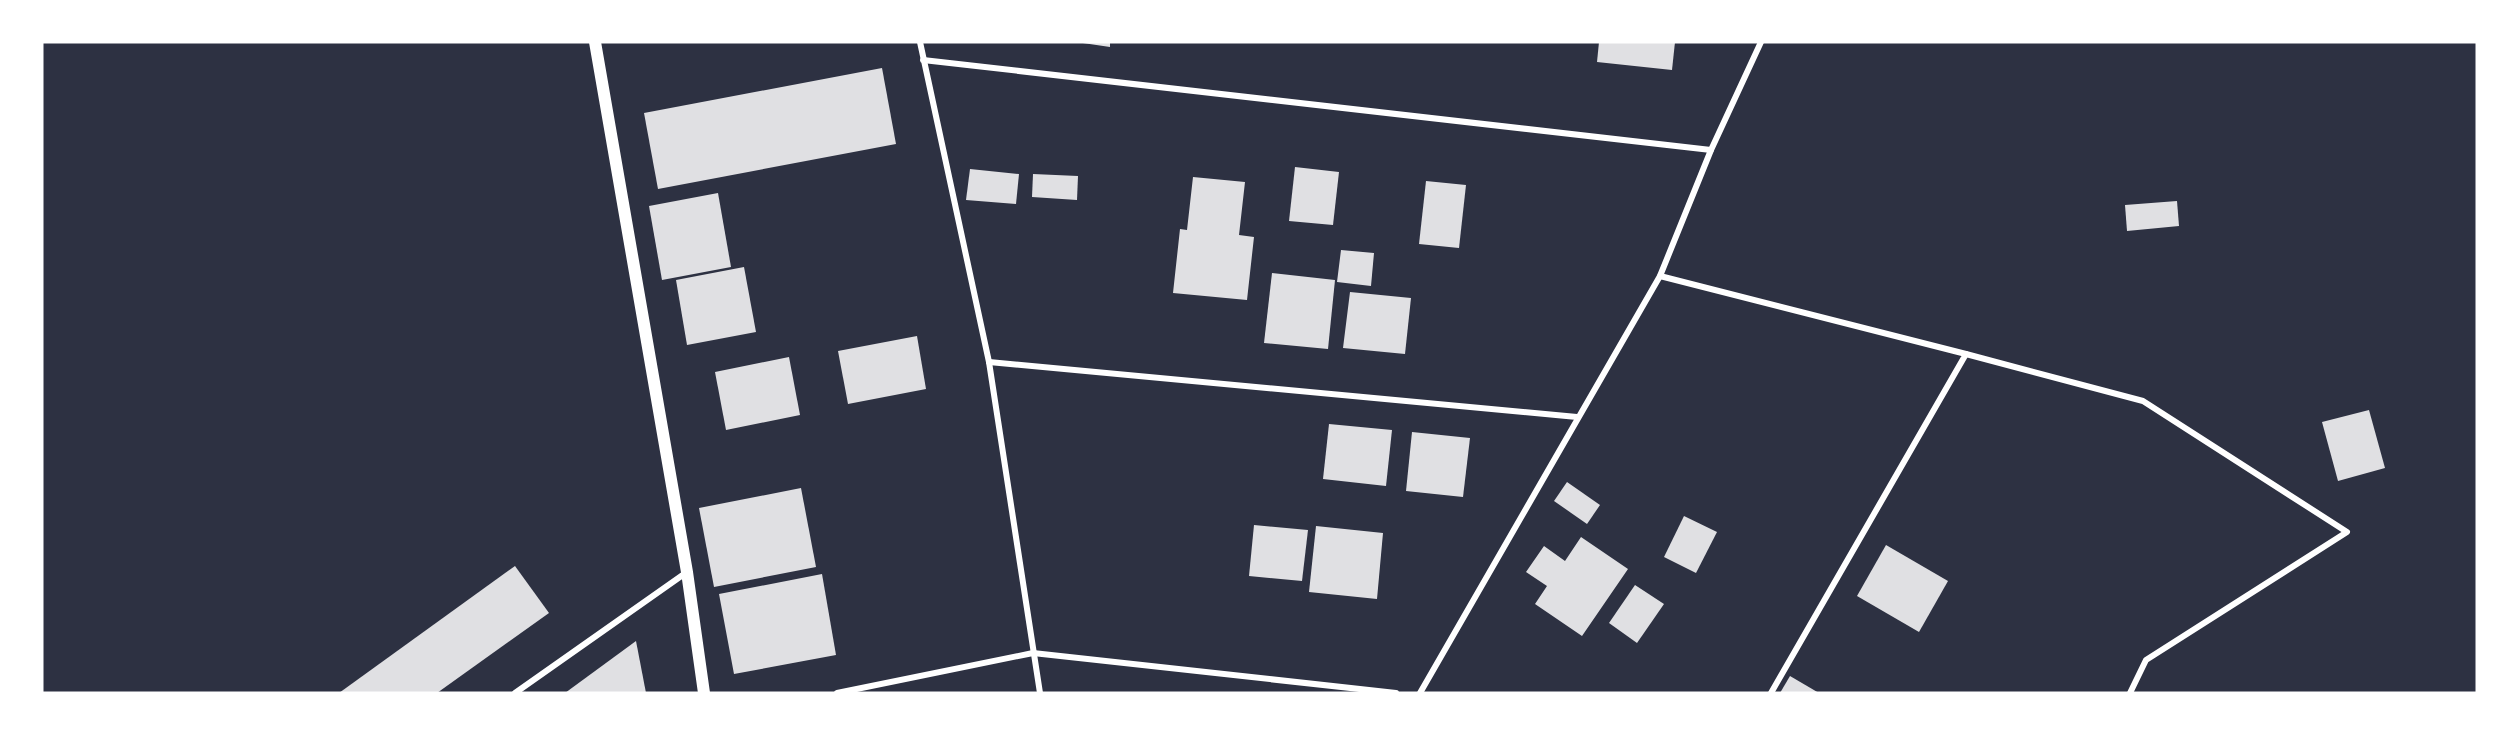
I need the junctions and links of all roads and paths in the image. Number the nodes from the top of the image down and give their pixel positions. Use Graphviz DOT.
graph roads {
  1 [pos="595,42"];
  2 [pos="920,42"];
  3 [pos="1761,42"];
  4 [pos="923,60"];
  5 [pos="1711,150"];
  6 [pos="1660,276"];
  7 [pos="1966,354"];
  8 [pos="989,362"];
  9 [pos="1577,417"];
  10 [pos="687,572"];
  11 [pos="1033,653"];
  12 [pos="515,693"];
  13 [pos="704,693"];
  14 [pos="837,693"];
  15 [pos="1040,693"];
  16 [pos="1396,693"];
  17 [pos="1420,693"];
  18 [pos="1771,693"];
  19 [pos="2130,693"];
  1 -- 10 [label="main road"];
  2 -- 4 [label="street"];
  3 -- 5 [label="street"];
  4 -- 5 [label="street"];
  4 -- 8 [label="street"];
  5 -- 6 [label="street"];
  6 -- 7 [label="street"];
  6 -- 9 [label="street"];
  7 -- 18 [label="street"];
  7 -- 19 [label="street"];
  8 -- 9 [label="street"];
  8 -- 11 [label="street"];
  9 -- 17 [label="street"];
  10 -- 12 [label="street"];
  10 -- 13 [label="main road"];
  11 -- 14 [label="street"];
  11 -- 15 [label="street"];
  11 -- 16 [label="street"];
}
